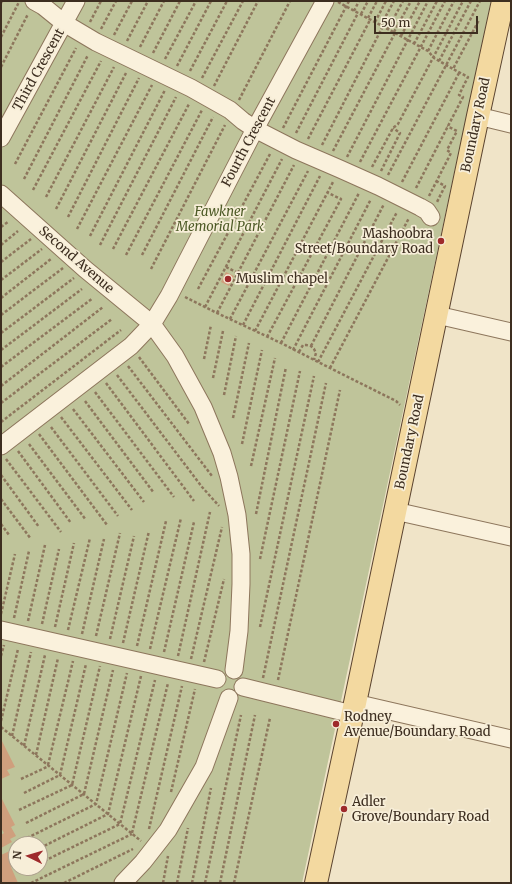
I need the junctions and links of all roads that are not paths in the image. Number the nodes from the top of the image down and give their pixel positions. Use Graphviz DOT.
graph roads {
  1 [pos="34,1"];
  2 [pos="76,1"];
  3 [pos="325,1"];
  4 [pos="503,1"];
  5 [pos="64,23"];
  6 [pos="478,116"];
  7 [pos="511,124"];
  8 [pos="255,129"];
  9 [pos="1,138"];
  10 [pos="1,194"];
  11 [pos="400,198"];
  12 [pos="437,315"];
  13 [pos="152,324"];
  14 [pos="511,332"];
  15 [pos="60,402"];
  16 [pos="395,511"];
  17 [pos="511,537"];
  18 [pos="104,658"];
  19 [pos="234,670"];
  20 [pos="243,687"];
  21 [pos="229,698"];
  22 [pos="354,709"];
  23 [pos="511,739"];
  24 [pos="123,883"];
  25 [pos="316,883"];
  1 -- 5 [label="street"];
  2 -- 5 [label="street, Third Crescent"];
  3 -- 8 [label="street, Fourth Crescent"];
  4 -- 6 [label="main road, Boundary Road"];
  5 -- 8 [label="street"];
  5 -- 9 [label="street, Third Crescent"];
  6 -- 7 [label="street"];
  6 -- 12 [label="main road, Boundary Road"];
  8 -- 11 [label="street"];
  8 -- 13 [label="street, Fourth Crescent"];
  10 -- 13 [label="street, Second Avenue"];
  12 -- 14 [label="street"];
  12 -- 16 [label="main road, Boundary Road"];
  13 -- 15 [label="street, Fourth Crescent"];
  13 -- 19 [label="street, Second Avenue"];
  16 -- 17 [label="street"];
  16 -- 22 [label="main road, Boundary Road"];
  18 -- 19 [label="street"];
  18 -- 21 [label="street"];
  19 -- 20 [label="street"];
  20 -- 21 [label="street"];
  20 -- 22 [label="street"];
  21 -- 24 [label="street"];
  22 -- 23 [label="street"];
  22 -- 25 [label="main road, Boundary Road"];
}
